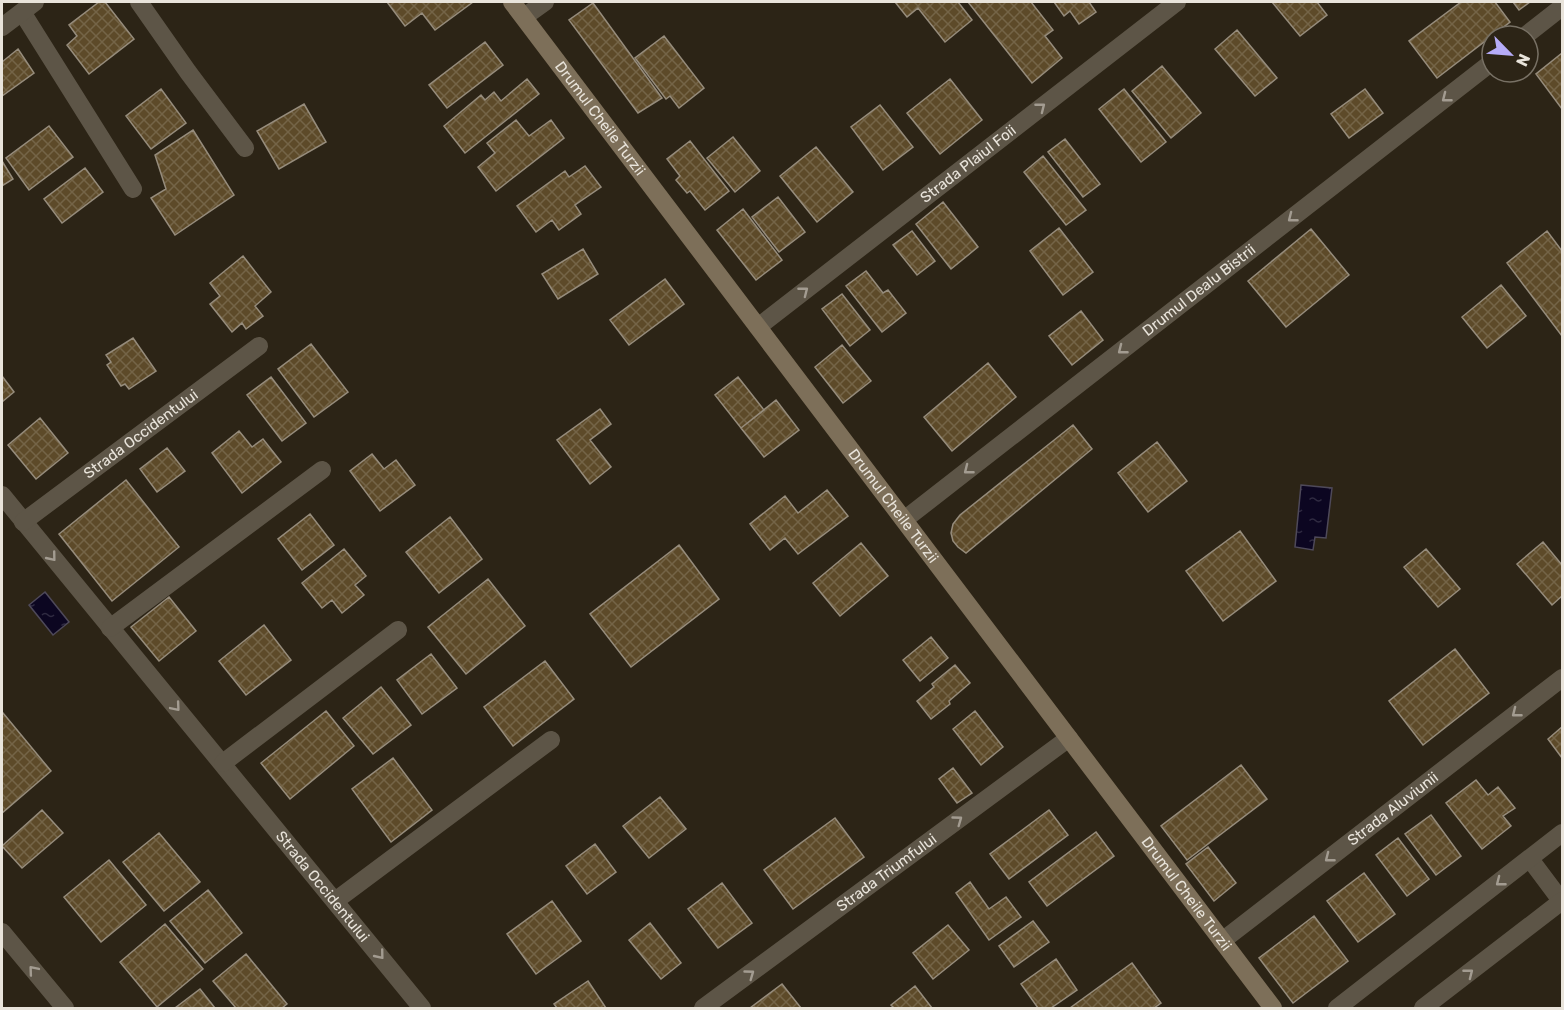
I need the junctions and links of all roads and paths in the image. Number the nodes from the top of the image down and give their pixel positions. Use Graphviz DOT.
graph roads {
  1 [pos="139,2"];
  2 [pos="512,2"];
  3 [pos="545,2"];
  4 [pos="1177,2"];
  5 [pos="29,7"];
  6 [pos="1563,7"];
  7 [pos="524,17"];
  8 [pos="1540,25"];
  9 [pos="2,27"];
  10 [pos="1480,71"];
  11 [pos="245,148"];
  12 [pos="133,189"];
  13 [pos="758,327"];
  14 [pos="259,346"];
  15 [pos="322,470"];
  16 [pos="2,495"];
  17 [pos="904,520"];
  18 [pos="23,522"];
  19 [pos="110,628"];
  20 [pos="398,630"];
  21 [pos="1563,678"];
  22 [pos="1069,738"];
  23 [pos="551,740"];
  24 [pos="223,763"];
  25 [pos="1563,833"];
  26 [pos="1530,859"];
  27 [pos="336,901"];
  28 [pos="1562,901"];
  29 [pos="2,932"];
  30 [pos="1222,941"];
  31 [pos="65,1008"];
  32 [pos="422,1008"];
  33 [pos="704,1008"];
  34 [pos="1274,1008"];
  35 [pos="1337,1008"];
  36 [pos="1423,1008"];
  1 -- 11 [label="street"];
  2 -- 7 [label="street, Drumul Cheile Turzii"];
  3 -- 7 [label="street"];
  13 -- 4 [label="street, Strada Plaiul Foii, one-way"];
  5 -- 9 [label="street"];
  5 -- 12 [label="street"];
  6 -- 8 [label="street"];
  7 -- 13 [label="street, Drumul Cheile Turzii"];
  10 -- 17 [label="street, Drumul Dealu Bistrii, one-way"];
  13 -- 17 [label="street, Drumul Cheile Turzii"];
  14 -- 18 [label="street, Strada Occidentului"];
  15 -- 19 [label="street"];
  16 -- 18 [label="street, Strada Occidentului"];
  17 -- 22 [label="street, Drumul Cheile Turzii"];
  18 -- 19 [label="street, Strada Occidentului, one-way"];
  19 -- 24 [label="street, Strada Occidentului, one-way"];
  20 -- 24 [label="street"];
  21 -- 30 [label="street, Strada Aluviunii, one-way"];
  22 -- 30 [label="street, Drumul Cheile Turzii"];
  33 -- 22 [label="street, Strada Triumfului, one-way"];
  23 -- 27 [label="street"];
  24 -- 27 [label="street, Strada Occidentului"];
  25 -- 26 [label="street"];
  26 -- 28 [label="street"];
  26 -- 35 [label="street, one-way"];
  27 -- 32 [label="street, Strada Occidentului, one-way"];
  36 -- 28 [label="street, one-way"];
  31 -- 29 [label="street, one-way"];
  30 -- 34 [label="street, Drumul Cheile Turzii"];
}
